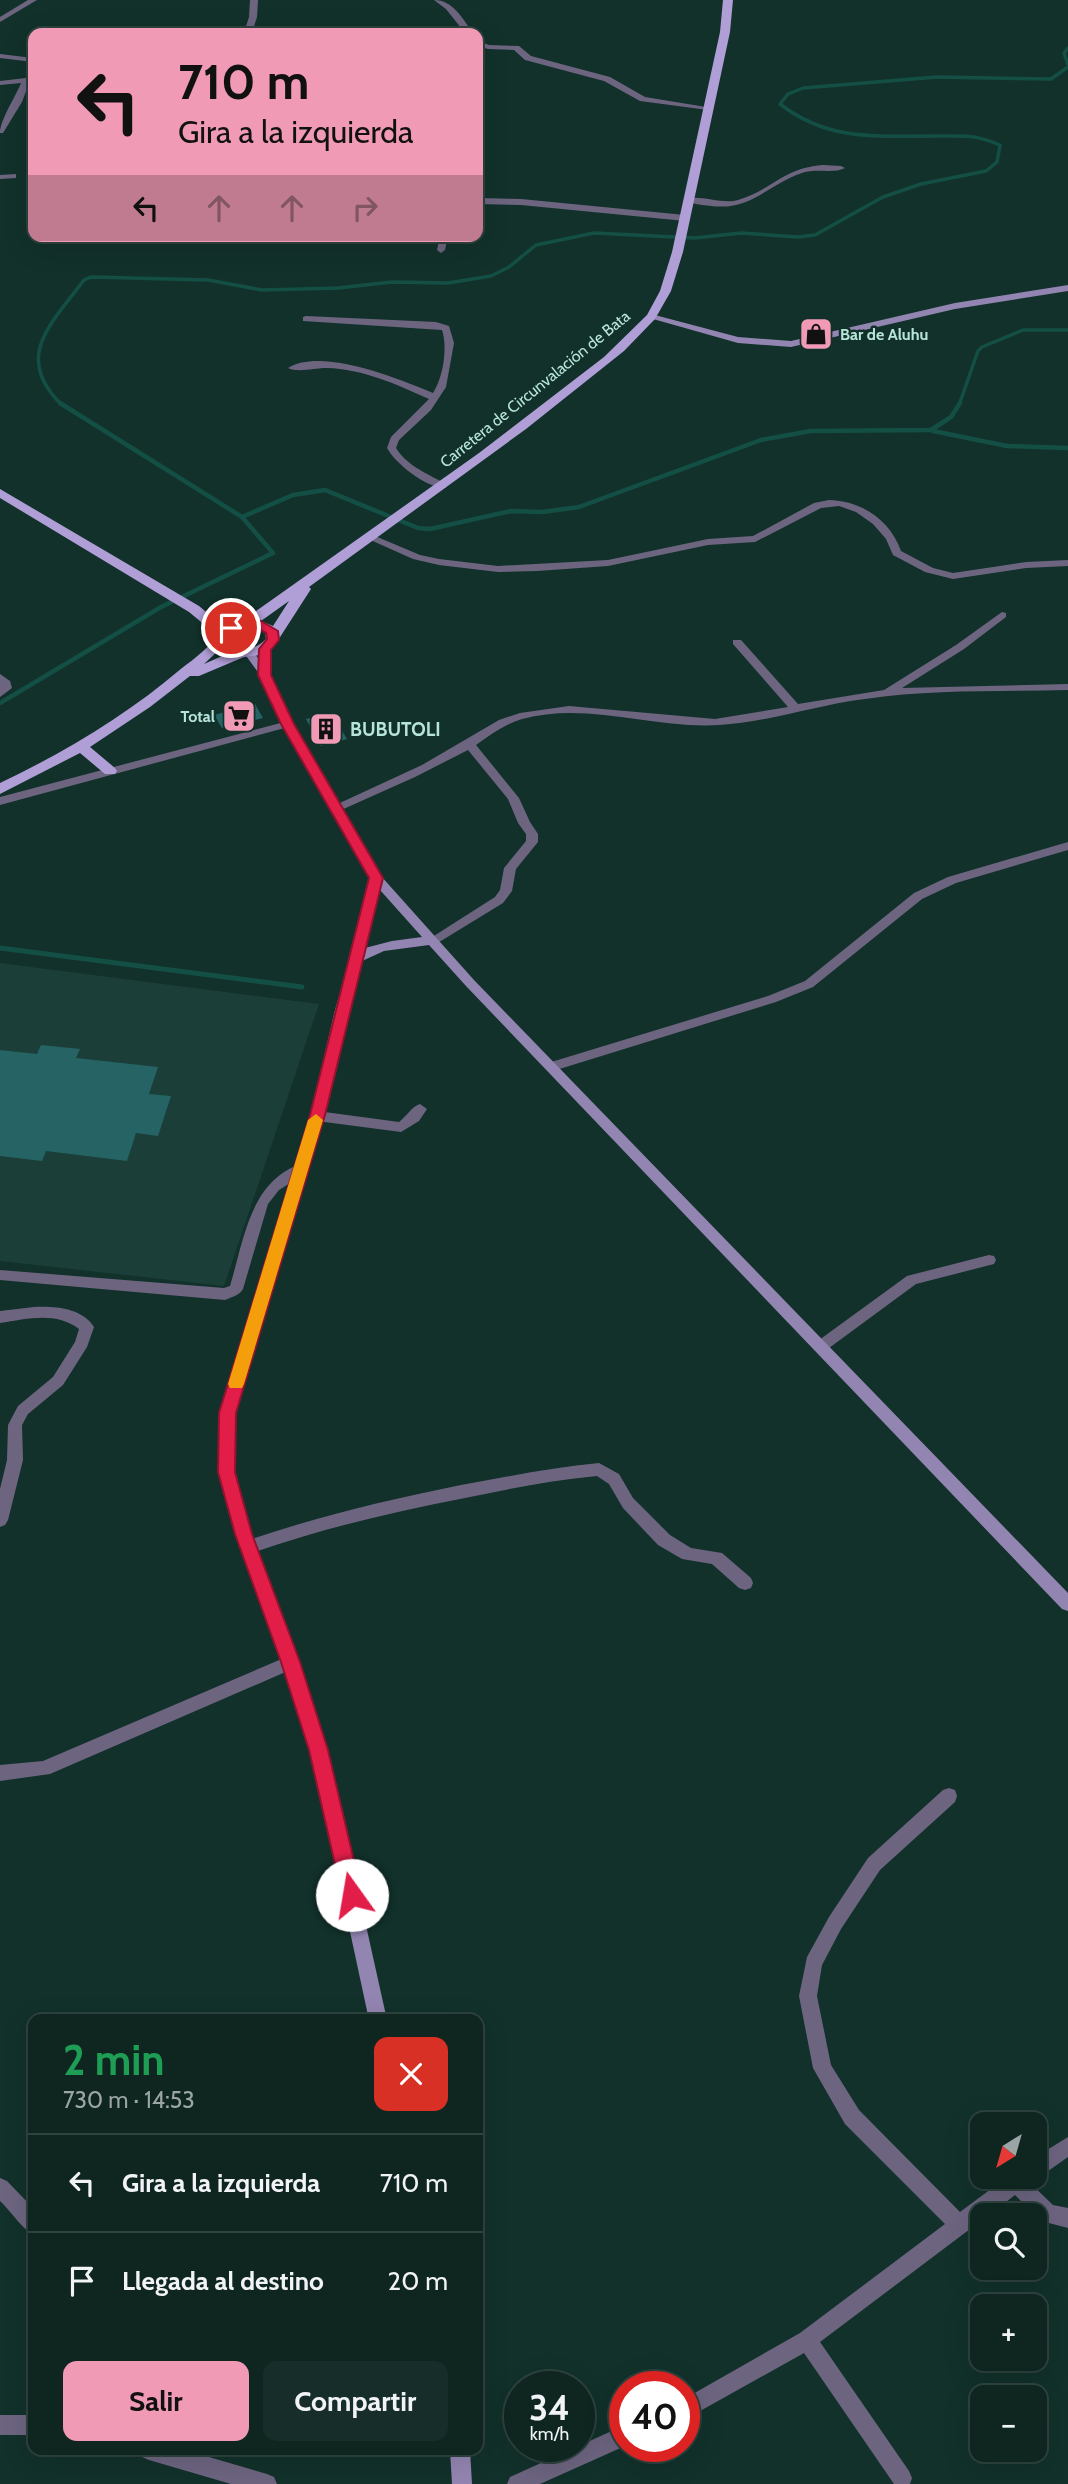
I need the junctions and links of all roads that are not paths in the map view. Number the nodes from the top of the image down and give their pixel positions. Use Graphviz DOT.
graph roads {
  1 [pos="33,0"];
  2 [pos="254,0"];
  3 [pos="438,0"];
  4 [pos="728,0"];
  5 [pos="0,20"];
  6 [pos="250,28"];
  7 [pos="465,28"];
  8 [pos="483,45"];
  9 [pos="0,56"];
  10 [pos="28,59"];
  11 [pos="28,80"];
  12 [pos="0,83"];
  13 [pos="28,84"];
  14 [pos="708,108"];
  15 [pos="0,131"];
  16 [pos="841,169"];
  17 [pos="13,176"];
  18 [pos="0,177"];
  19 [pos="689,200"];
  20 [pos="483,201"];
  21 [pos="685,218"];
  22 [pos="443,242"];
  23 [pos="441,250"];
  24 [pos="1068,288"];
  25 [pos="652,317"];
  26 [pos="306,319"];
  27 [pos="293,368"];
  28 [pos="435,398"];
  29 [pos="443,486"];
  30 [pos="0,493"];
  31 [pos="371,538"];
  32 [pos="1068,563"];
  33 [pos="310,580"];
  34 [pos="190,607"];
  35 [pos="1002,615"];
  36 [pos="246,623"];
  37 [pos="273,635"];
  38 [pos="223,637"];
  39 [pos="737,642"];
  40 [pos="265,649"];
  41 [pos="245,653"];
  42 [pos="265,675"];
  43 [pos="0,677"];
  44 [pos="184,677"];
  45 [pos="1068,687"];
  46 [pos="887,693"];
  47 [pos="0,694"];
  48 [pos="796,709"];
  49 [pos="288,724"];
  50 [pos="469,744"];
  51 [pos="80,747"];
  52 [pos="110,771"];
  53 [pos="0,789"];
  54 [pos="0,801"];
  55 [pos="335,808"];
  56 [pos="1068,846"];
  57 [pos="376,878"];
  58 [pos="432,941"];
  59 [pos="355,959"];
  60 [pos="552,1066"];
  61 [pos="420,1109"];
  62 [pos="317,1115"];
  63 [pos="301,1170"];
  64 [pos="989,1260"];
  65 [pos="0,1275"];
  66 [pos="0,1317"];
  67 [pos="820,1347"];
  68 [pos="0,1520"];
  69 [pos="249,1547"];
  70 [pos="745,1583"];
  71 [pos="1068,1604"];
  72 [pos="291,1662"];
  73 [pos="0,1773"];
  74 [pos="949,1796"];
  75 [pos="377,2014"];
  76 [pos="1068,2146"];
  77 [pos="1047,2160"];
  78 [pos="0,2188"];
  79 [pos="1007,2189"];
  80 [pos="1028,2189"];
  81 [pos="28,2217"];
  82 [pos="1068,2218"];
  83 [pos="959,2225"];
  84 [pos="807,2340"];
  85 [pos="700,2401"];
  86 [pos="0,2425"];
  87 [pos="28,2425"];
  88 [pos="609,2442"];
  89 [pos="166,2455"];
  90 [pos="460,2455"];
  91 [pos="902,2478"];
  92 [pos="267,2484"];
  93 [pos="462,2484"];
  94 [pos="517,2484"];
  1 -- 5 [label="street"];
  2 -- 6 [label="street"];
  3 -- 7 [label="street"];
  4 -- 14 [label="main road, Carretera de Circunvalación de Bata"];
  8 -- 14 [label="street"];
  9 -- 10 [label="street"];
  11 -- 12 [label="street"];
  13 -- 15 [label="street"];
  14 -- 19 [label="main road, Carretera de Circunvalación de Bata"];
  16 -- 19 [label="street"];
  17 -- 18 [label="street"];
  19 -- 21 [label="main road, Carretera de Circunvalación de Bata"];
  20 -- 21 [label="street"];
  21 -- 25 [label="main road, Carretera de Circunvalación de Bata"];
  22 -- 23 [label="street"];
  24 -- 25 [label="street"];
  25 -- 29 [label="main road, Carretera de Circunvalación de Bata"];
  26 -- 28 [label="street"];
  27 -- 28 [label="street"];
  28 -- 29 [label="street"];
  29 -- 31 [label="main road, Carretera de Circunvalación de Bata"];
  30 -- 34 [label="main road"];
  31 -- 32 [label="street"];
  31 -- 33 [label="main road, Carretera de Circunvalación de Bata"];
  33 -- 36 [label="main road, Carretera de Circunvalación de Bata"];
  33 -- 37 [label="main road, Carretera de Circunvalación de Bata"];
  34 -- 36 [label="main road"];
  34 -- 38 [label="main road"];
  35 -- 46 [label="street"];
  36 -- 37 [label="main road"];
  36 -- 38 [label="main road"];
  37 -- 40 [label="main road"];
  38 -- 41 [label="main road"];
  38 -- 44 [label="main road"];
  39 -- 48 [label="street"];
  40 -- 41 [label="main road"];
  40 -- 42 [label="street"];
  41 -- 42 [label="street"];
  41 -- 44 [label="main road"];
  42 -- 49 [label="street"];
  43 -- 47 [label="street"];
  44 -- 51 [label="main road"];
  45 -- 46 [label="street"];
  46 -- 48 [label="street"];
  48 -- 50 [label="street"];
  49 -- 52 [label="street"];
  49 -- 55 [label="street"];
  50 -- 55 [label="street"];
  50 -- 58 [label="street"];
  51 -- 52 [label="main road"];
  51 -- 53 [label="main road"];
  52 -- 54 [label="street"];
  55 -- 57 [label="street"];
  56 -- 60 [label="street"];
  57 -- 58 [label="street"];
  57 -- 59 [label="street"];
  58 -- 59 [label="street"];
  58 -- 60 [label="street"];
  59 -- 62 [label="street"];
  60 -- 67 [label="street"];
  61 -- 62 [label="street"];
  62 -- 63 [label="street"];
  63 -- 65 [label="street"];
  63 -- 69 [label="street"];
  64 -- 67 [label="street"];
  66 -- 68 [label="street"];
  67 -- 71 [label="street"];
  69 -- 70 [label="street"];
  69 -- 72 [label="street"];
  72 -- 73 [label="street"];
  72 -- 75 [label="street"];
  74 -- 83 [label="street"];
  76 -- 77 [label="street"];
  78 -- 81 [label="street"];
  79 -- 83 [label="street"];
  80 -- 82 [label="street"];
  83 -- 84 [label="street"];
  84 -- 85 [label="street"];
  84 -- 91 [label="street"];
  86 -- 87 [label="street"];
  88 -- 94 [label="street"];
  89 -- 92 [label="street"];
  90 -- 93 [label="street"];
}
